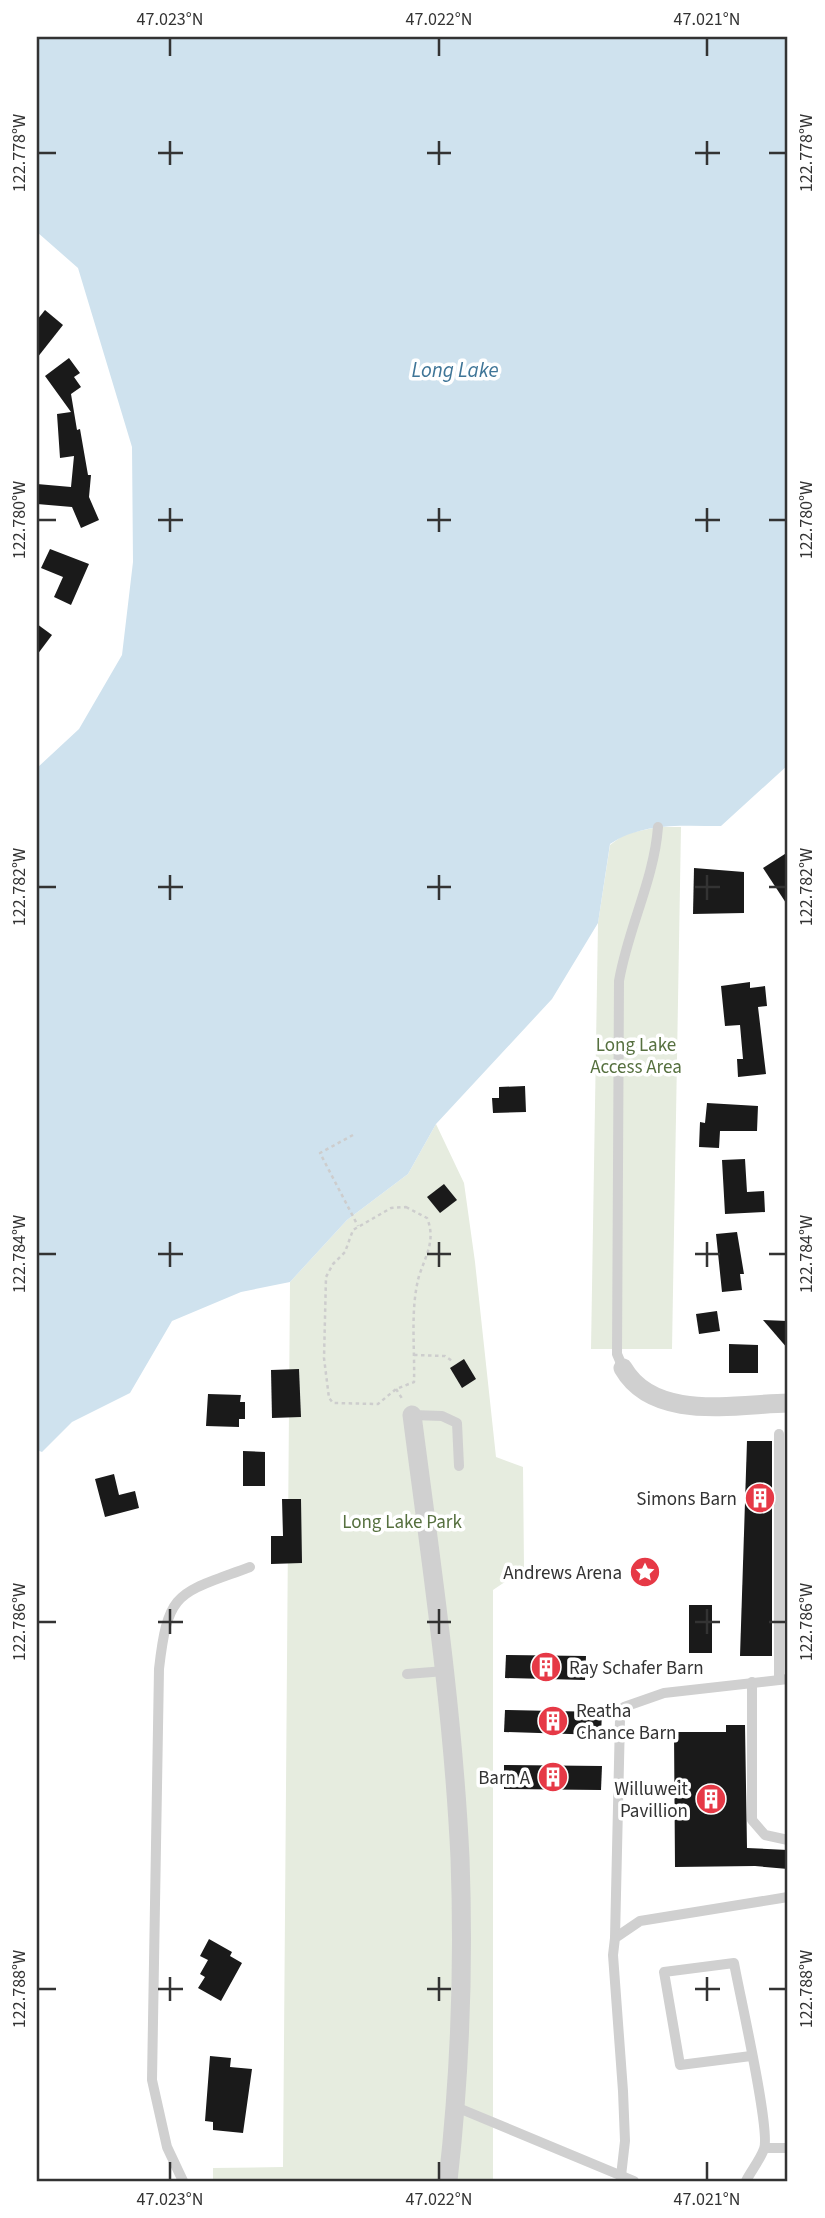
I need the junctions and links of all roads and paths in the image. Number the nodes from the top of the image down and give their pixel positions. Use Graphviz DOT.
graph roads {
  1 [pos="658,827"];
  2 [pos="353,1135"];
  3 [pos="358,1226"];
  4 [pos="414,1355"];
  5 [pos="452,1361"];
  6 [pos="622,1368"];
  7 [pos="788,1403"];
  8 [pos="412,1415"];
  9 [pos="779,1434"];
  10 [pos="459,1466"];
  11 [pos="784,1525"];
  12 [pos="250,1567"];
  13 [pos="784,1616"];
  14 [pos="445,1671"];
  15 [pos="407,1674"];
  16 [pos="784,1679"];
  17 [pos="752,1682"];
  18 [pos="788,1840"];
  19 [pos="788,1897"];
  20 [pos="615,1938"];
  21 [pos="751,2056"];
  22 [pos="456,2107"];
  23 [pos="765,2148"];
  24 [pos="788,2148"];
  25 [pos="621,2176"];
  26 [pos="183,2181"];
  27 [pos="448,2181"];
  28 [pos="634,2181"];
  29 [pos="746,2181"];
  1 -- 6 [label="lane"];
  2 -- 3 [label="path"];
  3 -- 4 [label="path"];
  3 -- 4 [label="path"];
  4 -- 5 [label="path"];
  6 -- 7 [label="street"];
  8 -- 10 [label="lane"];
  8 -- 14 [label="street"];
  9 -- 11 [label="lane"];
  11 -- 13 [label="lane"];
  12 -- 26 [label="lane"];
  13 -- 16 [label="lane"];
  14 -- 15 [label="lane"];
  14 -- 22 [label="street"];
  16 -- 17 [label="lane"];
  17 -- 18 [label="lane"];
  17 -- 20 [label="lane"];
  19 -- 20 [label="lane"];
  20 -- 25 [label="lane"];
  21 -- 21 [label="lane"];
  21 -- 23 [label="lane"];
  22 -- 25 [label="lane"];
  22 -- 27 [label="street"];
  23 -- 24 [label="lane"];
  23 -- 29 [label="lane"];
  25 -- 28 [label="lane"];
}
